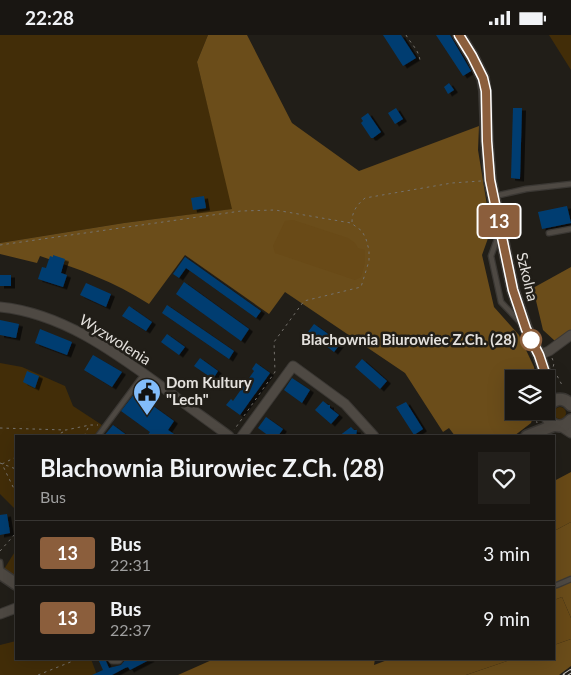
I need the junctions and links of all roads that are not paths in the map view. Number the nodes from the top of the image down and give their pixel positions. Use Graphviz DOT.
graph roads {
  1 [pos="459,35"];
  2 [pos="571,184"];
  3 [pos="494,197"];
  4 [pos="571,229"];
  5 [pos="549,233"];
  6 [pos="0,307"];
  7 [pos="571,335"];
  8 [pos="544,353"];
  9 [pos="546,370"];
  10 [pos="144,374"];
  11 [pos="555,388"];
  12 [pos="567,402"];
  13 [pos="540,420"];
  14 [pos="549,420"];
  15 [pos="571,420"];
  16 [pos="557,426"];
  17 [pos="571,433"];
  18 [pos="99,435"];
  19 [pos="225,435"];
  20 [pos="243,435"];
  21 [pos="373,435"];
  22 [pos="529,435"];
  23 [pos="531,435"];
  24 [pos="0,569"];
  25 [pos="571,579"];
  26 [pos="15,583"];
  27 [pos="557,585"];
  28 [pos="15,608"];
  29 [pos="0,614"];
  1 -- 3 [label="street, Szkolna"];
  2 -- 3 [label="lane"];
  3 -- 8 [label="street, Szkolna"];
  4 -- 5 [label="lane"];
  6 -- 10 [label="street, Wyzwolenia"];
  7 -- 8 [label="street"];
  8 -- 9 [label="street, Szkolna"];
  10 -- 18 [label="lane"];
  10 -- 19 [label="street, Wyzwolenia"];
  11 -- 12 [label="street, Szkolna"];
  13 -- 22 [label="street"];
  14 -- 16 [label="street"];
  15 -- 16 [label="street"];
  16 -- 17 [label="street"];
  16 -- 23 [label="street"];
  20 -- 21 [label="street"];
  24 -- 26 [label="street"];
  25 -- 27 [label="lane"];
  28 -- 29 [label="street"];
}
